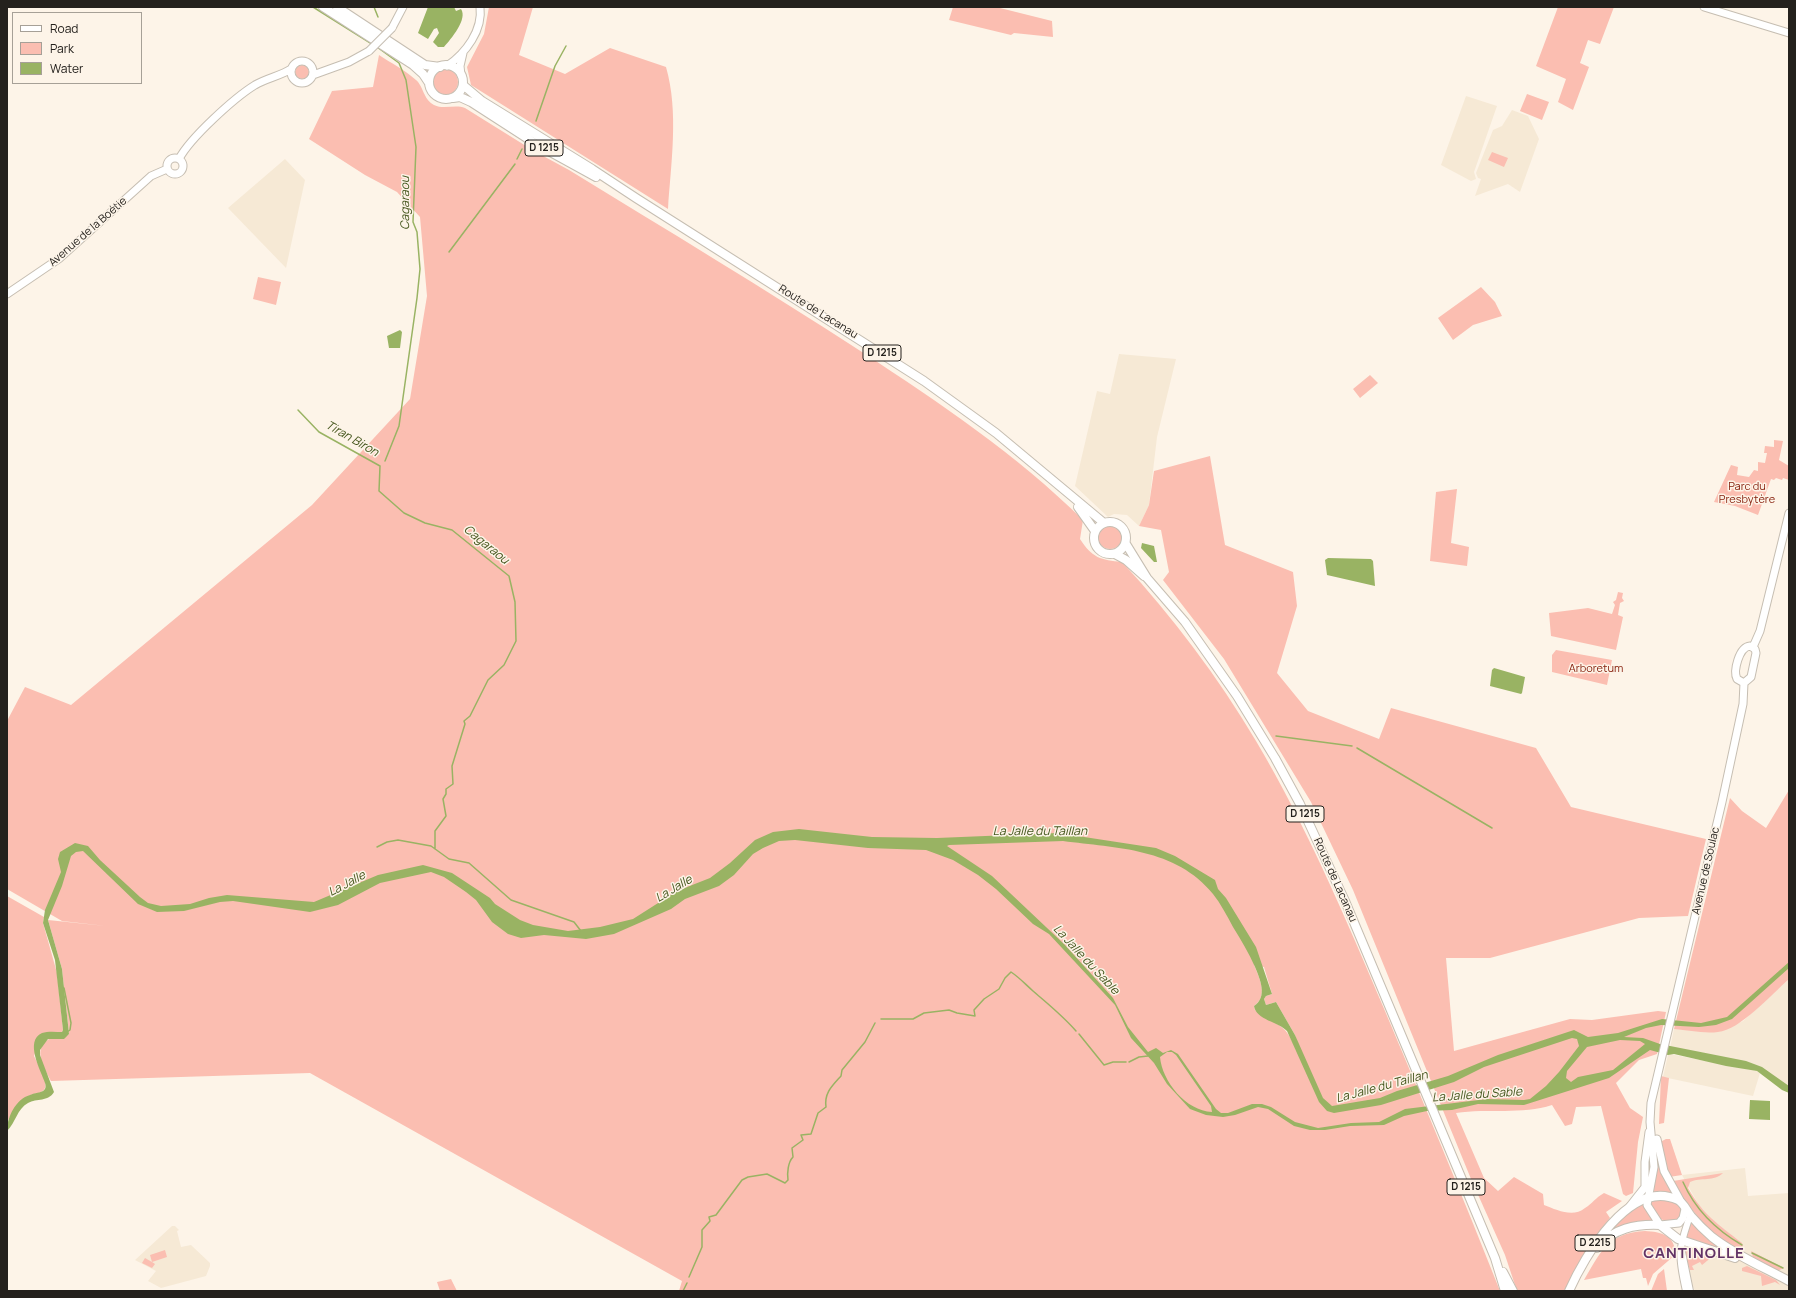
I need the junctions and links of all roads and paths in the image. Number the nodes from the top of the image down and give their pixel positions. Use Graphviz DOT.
graph roads {
  1 [pos="323,7"];
  2 [pos="337,7"];
  3 [pos="403,7"];
  4 [pos="480,7"];
  5 [pos="1704,7"];
  6 [pos="1789,33"];
  7 [pos="463,53"];
  8 [pos="311,65"];
  9 [pos="443,66"];
  10 [pos="291,68"];
  11 [pos="330,68"];
  12 [pos="313,75"];
  13 [pos="461,75"];
  14 [pos="271,78"];
  15 [pos="294,79"];
  16 [pos="429,83"];
  17 [pos="463,85"];
  18 [pos="453,98"];
  19 [pos="179,159"];
  20 [pos="167,169"];
  21 [pos="636,198"];
  22 [pos="7,294"];
  23 [pos="1070,495"];
  24 [pos="1789,513"];
  25 [pos="1104,522"];
  26 [pos="1095,531"];
  27 [pos="1126,544"];
  28 [pos="1116,554"];
  29 [pos="1147,578"];
  30 [pos="1753,647"];
  31 [pos="1744,683"];
  32 [pos="1657,1077"];
  33 [pos="1650,1122"];
  34 [pos="1648,1198"];
  35 [pos="1680,1200"];
  36 [pos="1625,1212"];
  37 [pos="1688,1212"];
  38 [pos="1660,1225"];
  39 [pos="1681,1240"];
  40 [pos="1681,1249"];
  41 [pos="1495,1258"];
  42 [pos="1502,1269"];
  43 [pos="1789,1281"];
  44 [pos="1789,1285"];
  45 [pos="1505,1291"];
  46 [pos="1510,1291"];
  47 [pos="1513,1291"];
  48 [pos="1568,1291"];
  49 [pos="1573,1291"];
  50 [pos="1686,1291"];
  51 [pos="1690,1291"];
  1 -- 16 [label="main road"];
  2 -- 9 [label="main road"];
  3 -- 11 [label="main road, bridge"];
  4 -- 7 [label="main road"];
  5 -- 6 [label="main road"];
  7 -- 9 [label="main road"];
  7 -- 13 [label="main road"];
  8 -- 10 [label="main road"];
  8 -- 11 [label="main road"];
  8 -- 12 [label="main road"];
  9 -- 13 [label="main road"];
  9 -- 16 [label="main road"];
  10 -- 14 [label="main road"];
  10 -- 15 [label="main road"];
  11 -- 12 [label="main road"];
  12 -- 15 [label="main road"];
  13 -- 17 [label="main road"];
  14 -- 15 [label="main road"];
  14 -- 19 [label="main road"];
  16 -- 18 [label="main road"];
  17 -- 18 [label="main road"];
  17 -- 21 [label="main road, Route de Lacanau / D 1215"];
  18 -- 21 [label="main road, Route de Lacanau / D 1215"];
  19 -- 20 [label="main road"];
  19 -- 20 [label="main road"];
  20 -- 22 [label="main road, Avenue de la Boétie"];
  21 -- 23 [label="main road, Route de Lacanau / D 1215"];
  23 -- 25 [label="main road, D 1215"];
  23 -- 26 [label="main road, D 1215"];
  24 -- 30 [label="main road, Avenue de Soulac"];
  25 -- 26 [label="main road"];
  25 -- 27 [label="main road"];
  26 -- 28 [label="main road"];
  27 -- 28 [label="main road"];
  27 -- 29 [label="main road, D 1215"];
  28 -- 29 [label="main road, D 1215"];
  29 -- 41 [label="main road, Route de Lacanau / D 1215"];
  30 -- 31 [label="main road, Avenue de Soulac"];
  30 -- 31 [label="main road, Avenue de Soulac"];
  31 -- 32 [label="main road, Avenue de Soulac"];
  32 -- 33 [label="main road"];
  32 -- 35 [label="main road"];
  33 -- 34 [label="main road"];
  33 -- 36 [label="main road"];
  34 -- 35 [label="main road, D 2215"];
  34 -- 36 [label="main road, D 2215"];
  34 -- 38 [label="main road"];
  35 -- 37 [label="main road"];
  36 -- 48 [label="main road, D 2215"];
  37 -- 38 [label="main road, D 2215"];
  37 -- 39 [label="street"];
  37 -- 43 [label="main road"];
  38 -- 39 [label="main road"];
  38 -- 49 [label="main road, D 2215"];
  39 -- 40 [label="street"];
  39 -- 44 [label="main road"];
  40 -- 50 [label="street"];
  40 -- 51 [label="street"];
  41 -- 42 [label="main road, D 1215"];
  41 -- 45 [label="main road, D 1215"];
  42 -- 46 [label="main road, D 1215"];
  42 -- 47 [label="main road"];
}
